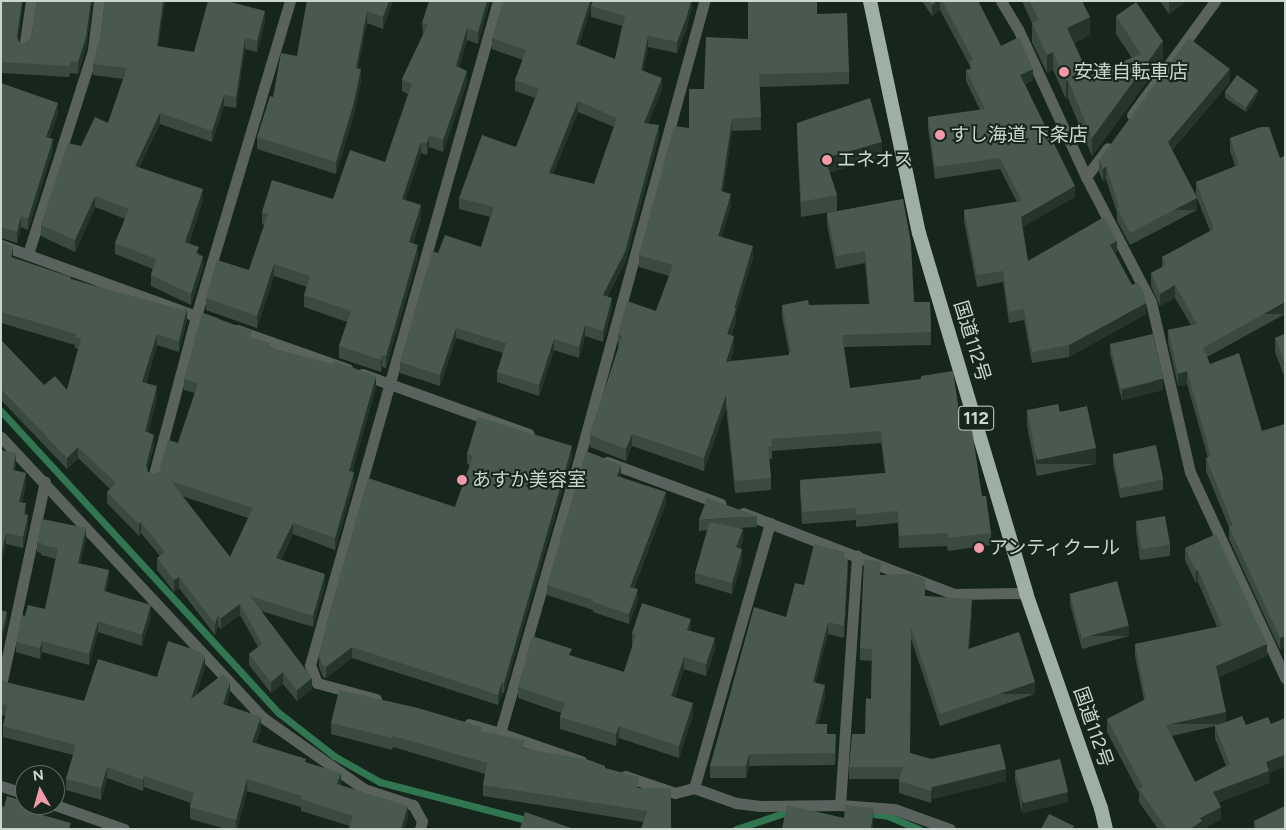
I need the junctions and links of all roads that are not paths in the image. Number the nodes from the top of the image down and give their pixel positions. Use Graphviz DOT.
graph roads {
  1 [pos="31,1"];
  2 [pos="99,1"];
  3 [pos="290,1"];
  4 [pos="498,1"];
  5 [pos="704,1"];
  6 [pos="870,1"];
  7 [pos="1002,1"];
  8 [pos="1215,1"];
  9 [pos="24,48"];
  10 [pos="1128,121"];
  11 [pos="1116,137"];
  12 [pos="1086,177"];
  13 [pos="1,245"];
  14 [pos="28,254"];
  15 [pos="196,316"];
  16 [pos="390,384"];
  17 [pos="1,437"];
  18 [pos="544,439"];
  19 [pos="586,454"];
  20 [pos="153,478"];
  21 [pos="45,482"];
  22 [pos="770,523"];
  23 [pos="858,556"];
  24 [pos="1026,593"];
  25 [pos="1285,678"];
  26 [pos="1,685"];
  27 [pos="390,702"];
  28 [pos="454,720"];
  29 [pos="500,733"];
  30 [pos="592,765"];
  31 [pos="610,771"];
  32 [pos="1,786"];
  33 [pos="694,788"];
  34 [pos="15,791"];
  35 [pos="840,804"];
  36 [pos="65,808"];
  37 [pos="124,829"];
  38 [pos="420,829"];
  39 [pos="950,829"];
  40 [pos="1106,829"];
  1 -- 9 [label="lane"];
  2 -- 14 [label="lane"];
  3 -- 15 [label="lane"];
  4 -- 16 [label="lane"];
  5 -- 19 [label="lane"];
  6 -- 24 [label="highway, 国道112号 / 112"];
  7 -- 12 [label="lane"];
  8 -- 10 [label="lane"];
  11 -- 12 [label="lane"];
  12 -- 25 [label="lane"];
  13 -- 14 [label="lane"];
  14 -- 15 [label="lane"];
  15 -- 16 [label="lane"];
  15 -- 20 [label="lane"];
  16 -- 18 [label="lane"];
  16 -- 27 [label="lane"];
  17 -- 21 [label="lane"];
  19 -- 22 [label="lane"];
  19 -- 29 [label="lane"];
  21 -- 26 [label="lane"];
  21 -- 38 [label="lane"];
  22 -- 23 [label="lane"];
  22 -- 33 [label="lane"];
  23 -- 24 [label="lane"];
  23 -- 35 [label="lane"];
  24 -- 40 [label="highway, 国道112号 / 112"];
  28 -- 29 [label="lane"];
  29 -- 30 [label="lane"];
  31 -- 33 [label="lane"];
  32 -- 34 [label="lane"];
  33 -- 35 [label="lane"];
  35 -- 39 [label="lane"];
  36 -- 37 [label="lane"];
}
